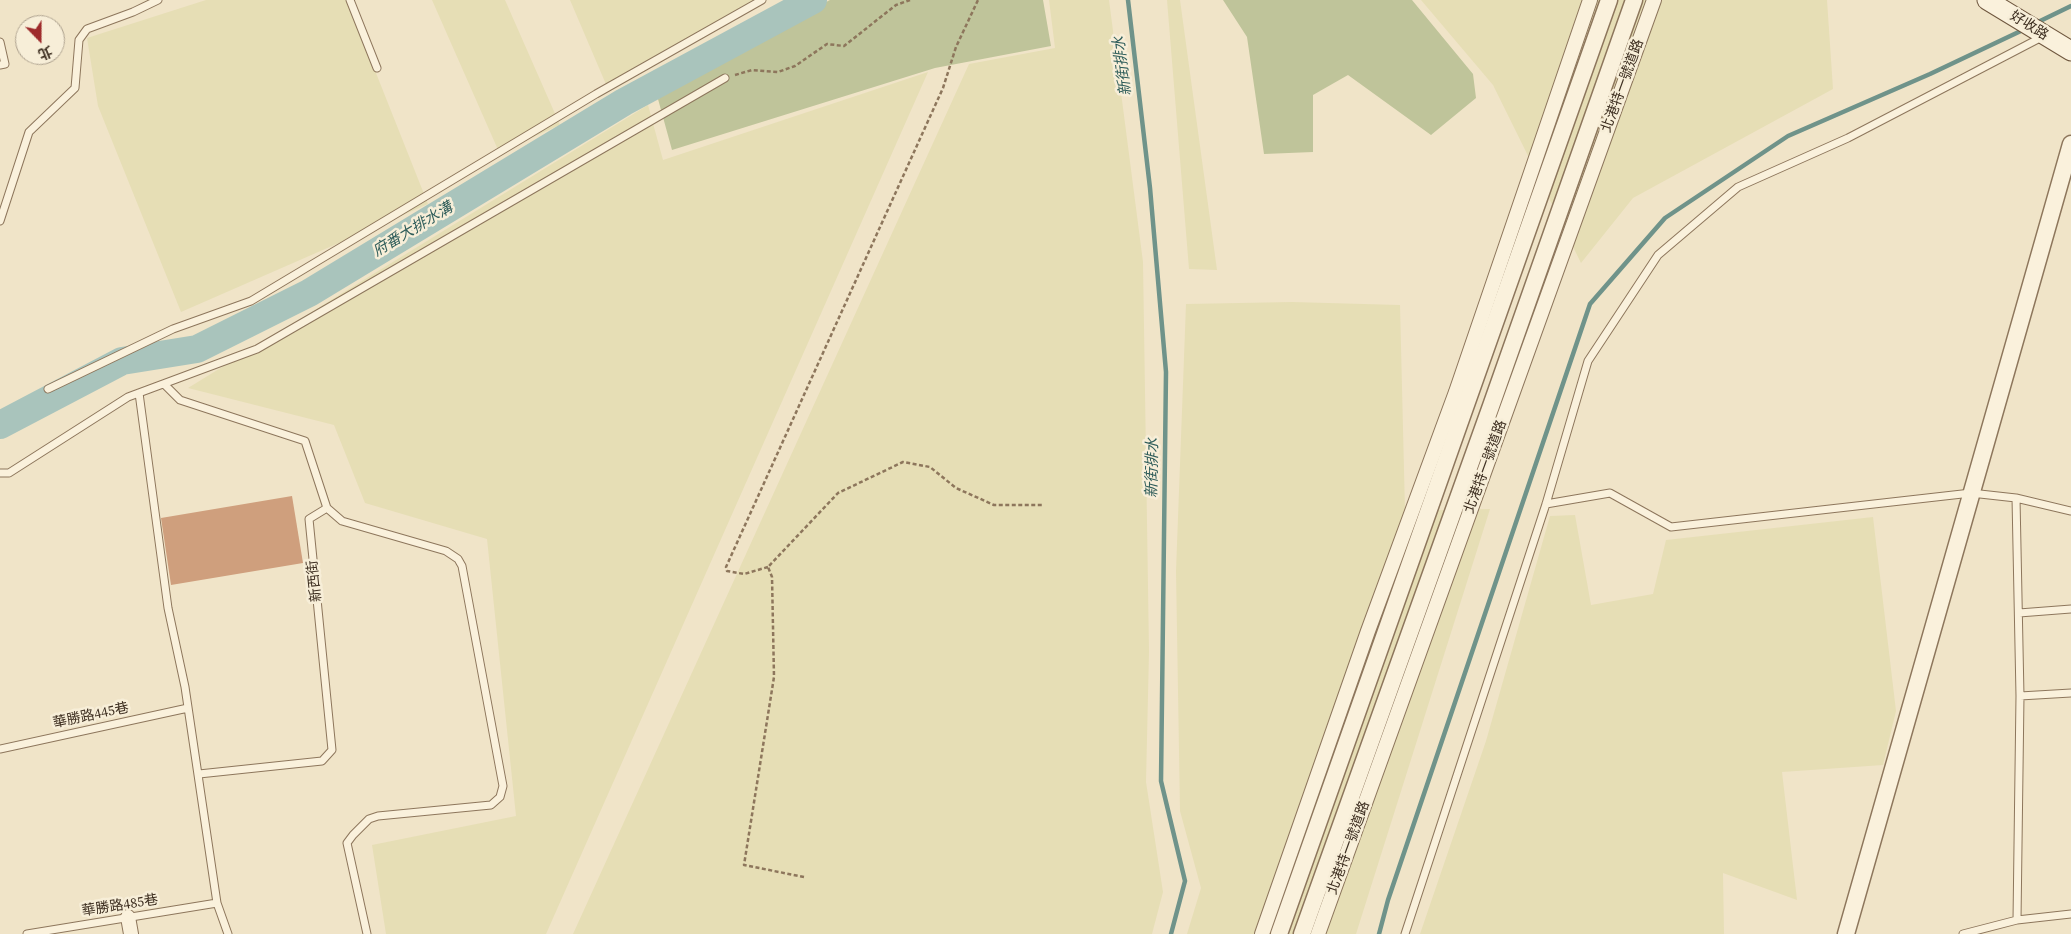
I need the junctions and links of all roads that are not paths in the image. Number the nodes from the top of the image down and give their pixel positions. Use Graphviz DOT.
graph roads {
  1 [pos="158,0"];
  2 [pos="350,0"];
  3 [pos="762,0"];
  4 [pos="1590,0"];
  5 [pos="1609,0"];
  6 [pos="1634,0"];
  7 [pos="1654,0"];
  8 [pos="1987,0"];
  9 [pos="2044,35"];
  10 [pos="0,42"];
  11 [pos="2071,52"];
  12 [pos="0,65"];
  13 [pos="377,68"];
  14 [pos="725,78"];
  15 [pos="2071,144"];
  16 [pos="0,221"];
  17 [pos="164,384"];
  18 [pos="48,389"];
  19 [pos="139,393"];
  20 [pos="0,474"];
  21 [pos="1971,493"];
  22 [pos="2016,498"];
  23 [pos="1546,504"];
  24 [pos="327,508"];
  25 [pos="2071,511"];
  26 [pos="2071,609"];
  27 [pos="2019,612"];
  28 [pos="2071,693"];
  29 [pos="2020,696"];
  30 [pos="188,708"];
  31 [pos="0,749"];
  32 [pos="199,774"];
  33 [pos="217,903"];
  34 [pos="2071,914"];
  35 [pos="128,917"];
  36 [pos="2017,920"];
  37 [pos="27,934"];
  38 [pos="131,934"];
  39 [pos="228,934"];
  40 [pos="367,934"];
  41 [pos="1262,934"];
  42 [pos="1279,934"];
  43 [pos="1302,934"];
  44 [pos="1318,934"];
  45 [pos="1405,934"];
  46 [pos="1846,934"];
  47 [pos="1963,934"];
  1 -- 16 [label="lane"];
  2 -- 13 [label="lane"];
  3 -- 18 [label="lane"];
  4 -- 41 [label="street"];
  5 -- 42 [label="street"];
  6 -- 43 [label="street, 北港特一號道路"];
  7 -- 44 [label="street, 北港特一號道路"];
  8 -- 9 [label="main road, 好收路"];
  9 -- 11 [label="main road, 好收路"];
  9 -- 23 [label="lane"];
  10 -- 12 [label="lane"];
  14 -- 17 [label="lane"];
  15 -- 21 [label="street"];
  17 -- 19 [label="lane"];
  17 -- 24 [label="lane"];
  19 -- 20 [label="lane"];
  19 -- 30 [label="lane"];
  21 -- 22 [label="lane"];
  21 -- 23 [label="lane"];
  21 -- 46 [label="street"];
  22 -- 25 [label="lane"];
  22 -- 27 [label="lane"];
  23 -- 45 [label="lane"];
  24 -- 32 [label="lane, 新西街"];
  24 -- 40 [label="lane"];
  26 -- 27 [label="lane"];
  27 -- 29 [label="lane"];
  28 -- 29 [label="lane"];
  29 -- 36 [label="lane"];
  30 -- 31 [label="lane, 華勝路445巷"];
  30 -- 32 [label="lane"];
  32 -- 33 [label="lane"];
  33 -- 35 [label="lane, 華勝路485巷"];
  33 -- 39 [label="lane"];
  34 -- 36 [label="lane"];
  35 -- 37 [label="lane, 華勝路485巷"];
  35 -- 38 [label="street"];
  36 -- 47 [label="lane"];
}
